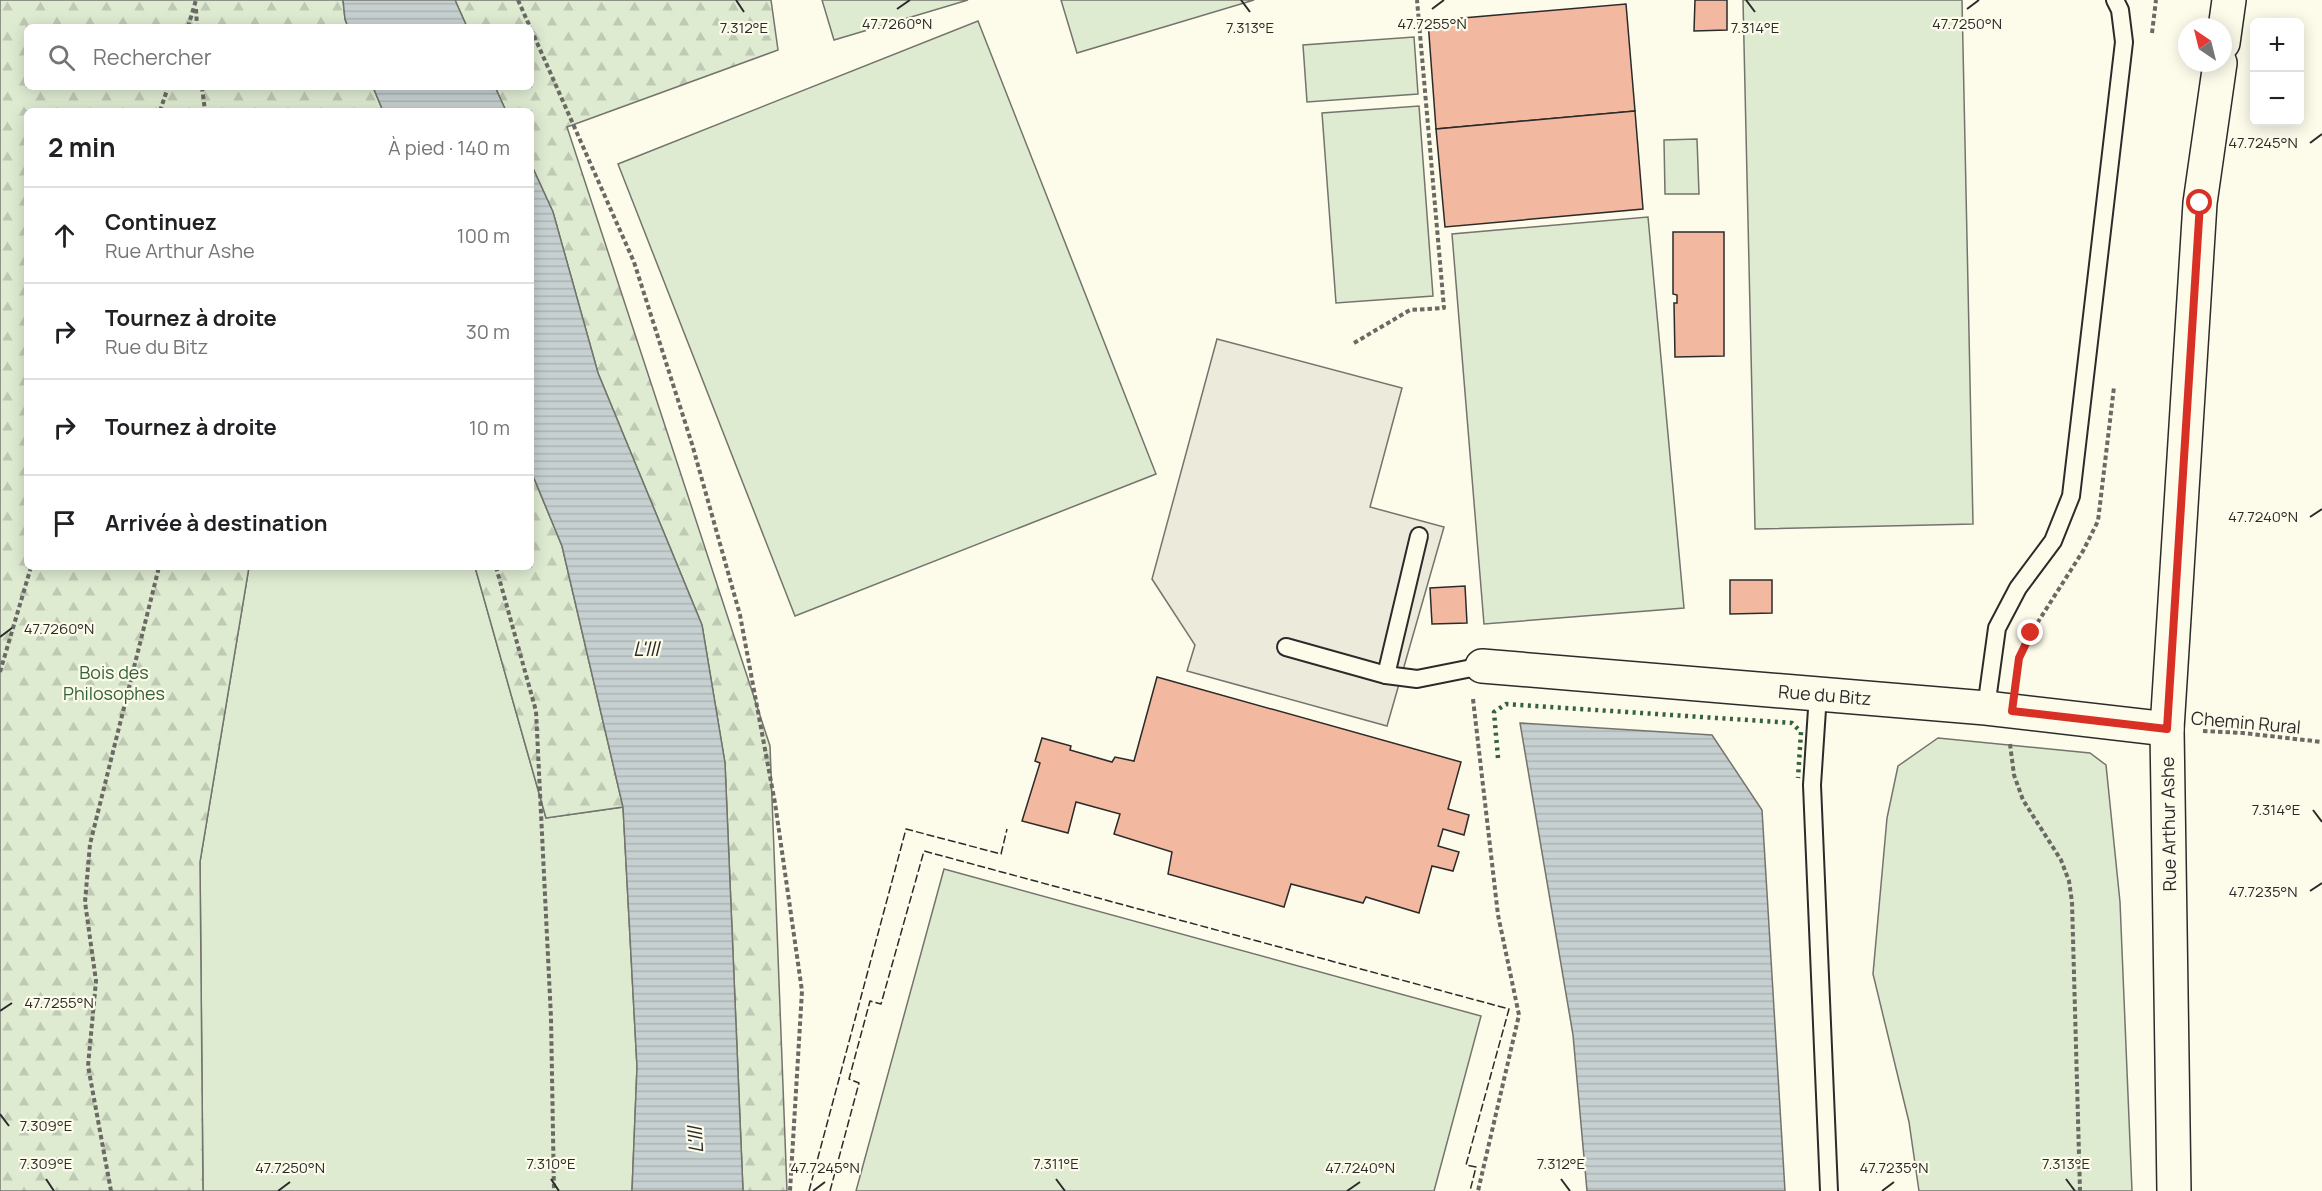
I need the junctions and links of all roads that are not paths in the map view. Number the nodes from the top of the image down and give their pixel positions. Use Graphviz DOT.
graph roads {
  1 [pos="2115,0"];
  2 [pos="2229,0"];
  3 [pos="2226,18"];
  4 [pos="2219,72"];
  5 [pos="1419,536"];
  6 [pos="1286,647"];
  7 [pos="1476,667"];
  8 [pos="1386,675"];
  9 [pos="1818,694"];
  10 [pos="1999,710"];
  11 [pos="2167,729"];
  12 [pos="1829,1191"];
  13 [pos="2174,1191"];
  1 -- 10 [label="lane"];
  2 -- 3 [label="main road"];
  4 -- 11 [label="main road, Rue Arthur Ashe"];
  5 -- 8 [label="lane"];
  6 -- 8 [label="lane"];
  7 -- 8 [label="lane"];
  7 -- 9 [label="main road, Rue du Bitz"];
  9 -- 10 [label="main road, Rue du Bitz"];
  9 -- 12 [label="lane"];
  10 -- 11 [label="main road, Rue du Bitz"];
  11 -- 13 [label="main road, Rue Arthur Ashe"];
}
